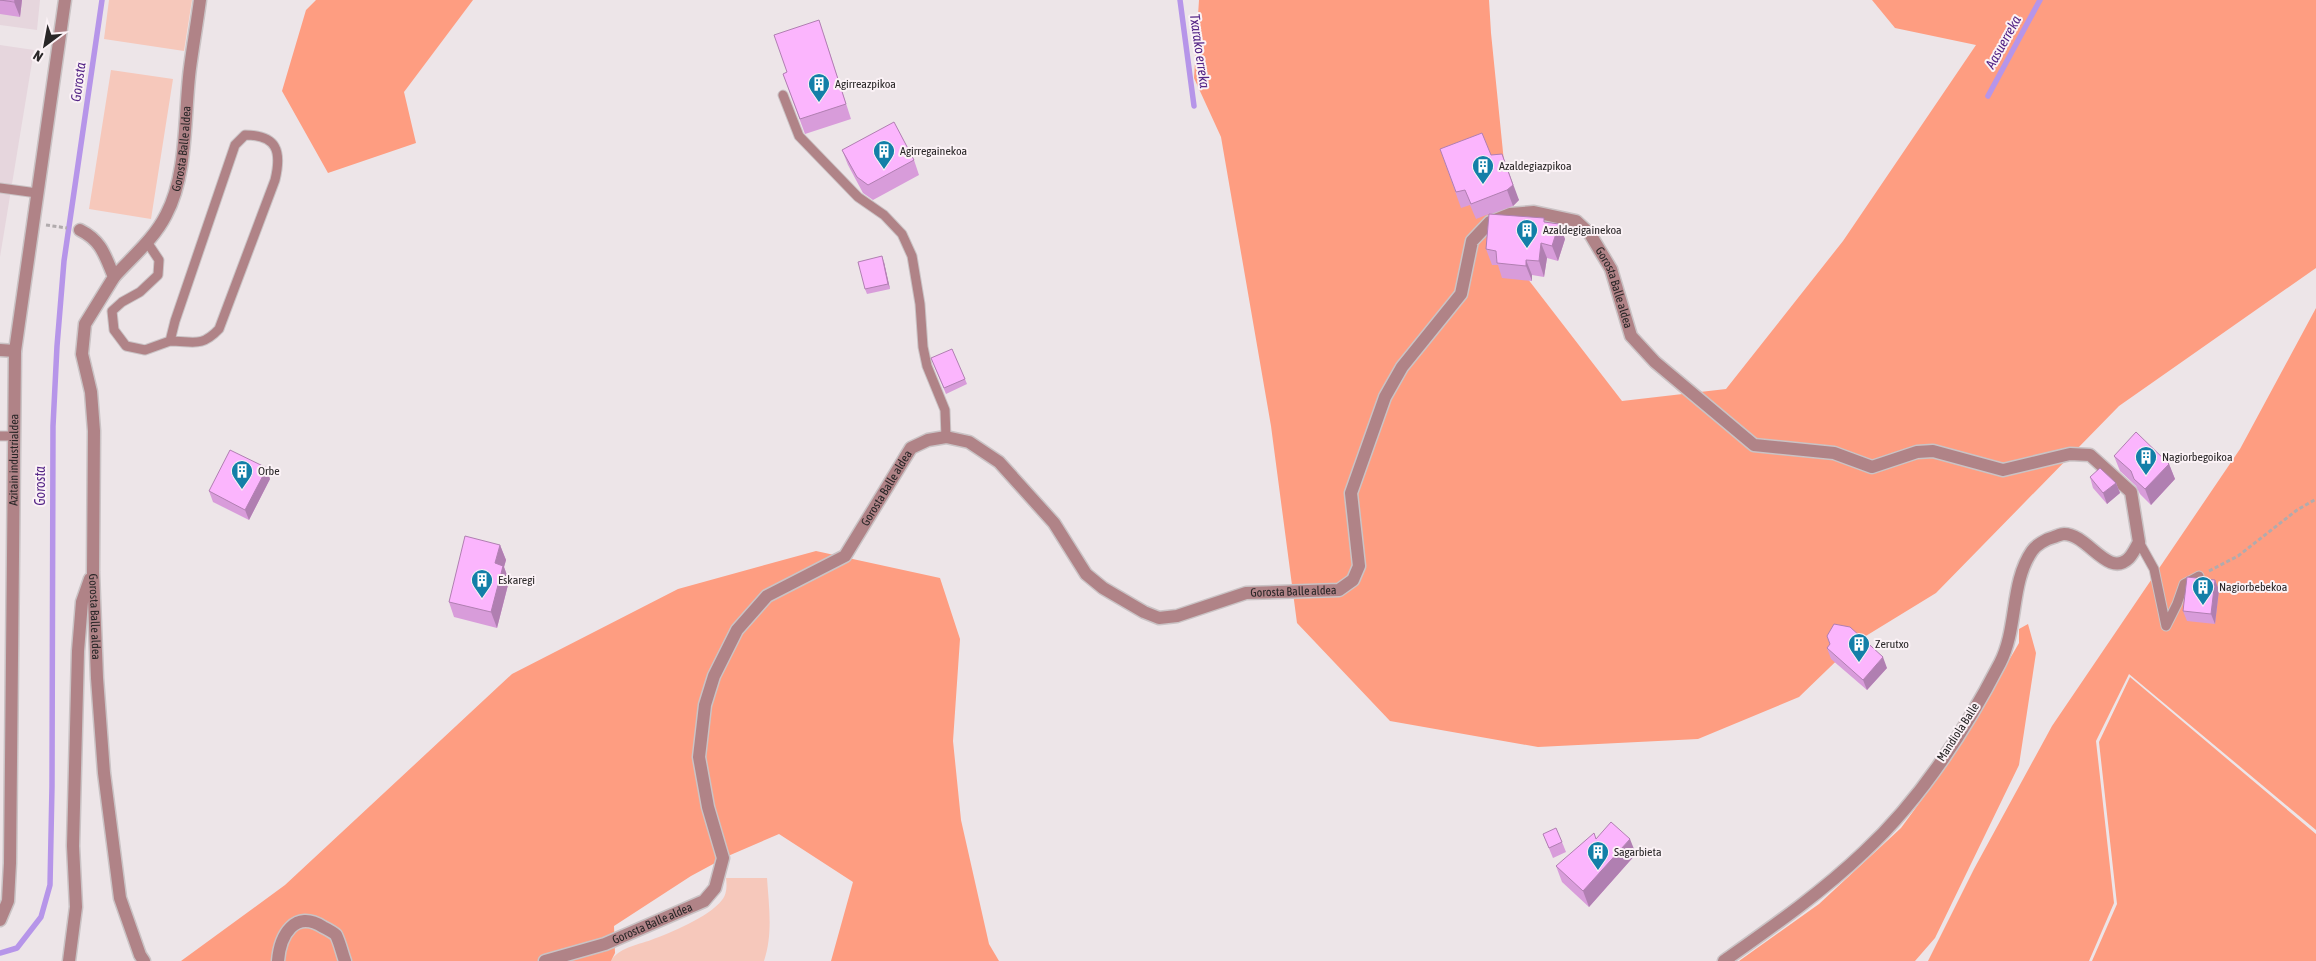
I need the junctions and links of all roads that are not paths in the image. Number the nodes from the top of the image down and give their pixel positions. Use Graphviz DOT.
graph roads {
  1 [pos="65,0"];
  2 [pos="200,0"];
  3 [pos="783,95"];
  4 [pos="0,188"];
  5 [pos="37,193"];
  6 [pos="80,230"];
  7 [pos="147,242"];
  8 [pos="114,277"];
  9 [pos="170,341"];
  10 [pos="0,350"];
  11 [pos="14,351"];
  12 [pos="7,436"];
  13 [pos="946,437"];
  14 [pos="2139,542"];
  15 [pos="93,572"];
  16 [pos="2199,576"];
  17 [pos="0,920"];
  18 [pos="69,961"];
  19 [pos="144,961"];
  20 [pos="278,961"];
  21 [pos="345,961"];
  22 [pos="545,961"];
  23 [pos="1724,961"];
  1 -- 5 [label="street, Azitain industrialdea"];
  2 -- 7 [label="street, Gorosta Balle aldea"];
  3 -- 13 [label="lane"];
  4 -- 5 [label="lane"];
  5 -- 11 [label="street, Azitain industrialdea"];
  6 -- 8 [label="street"];
  7 -- 8 [label="street, Gorosta Balle aldea"];
  7 -- 9 [label="lane"];
  8 -- 15 [label="street, Gorosta Balle aldea"];
  9 -- 9 [label="lane"];
  10 -- 11 [label="street"];
  11 -- 12 [label="street, Azitain industrialdea"];
  12 -- 17 [label="street, Azitain industrialdea"];
  13 -- 14 [label="street, Gorosta Balle aldea"];
  13 -- 22 [label="street, Gorosta Balle aldea"];
  14 -- 16 [label="lane"];
  14 -- 23 [label="street, Mandiola Balle"];
  15 -- 18 [label="street"];
  15 -- 19 [label="street, Gorosta Balle aldea"];
  20 -- 21 [label="street"];
}
